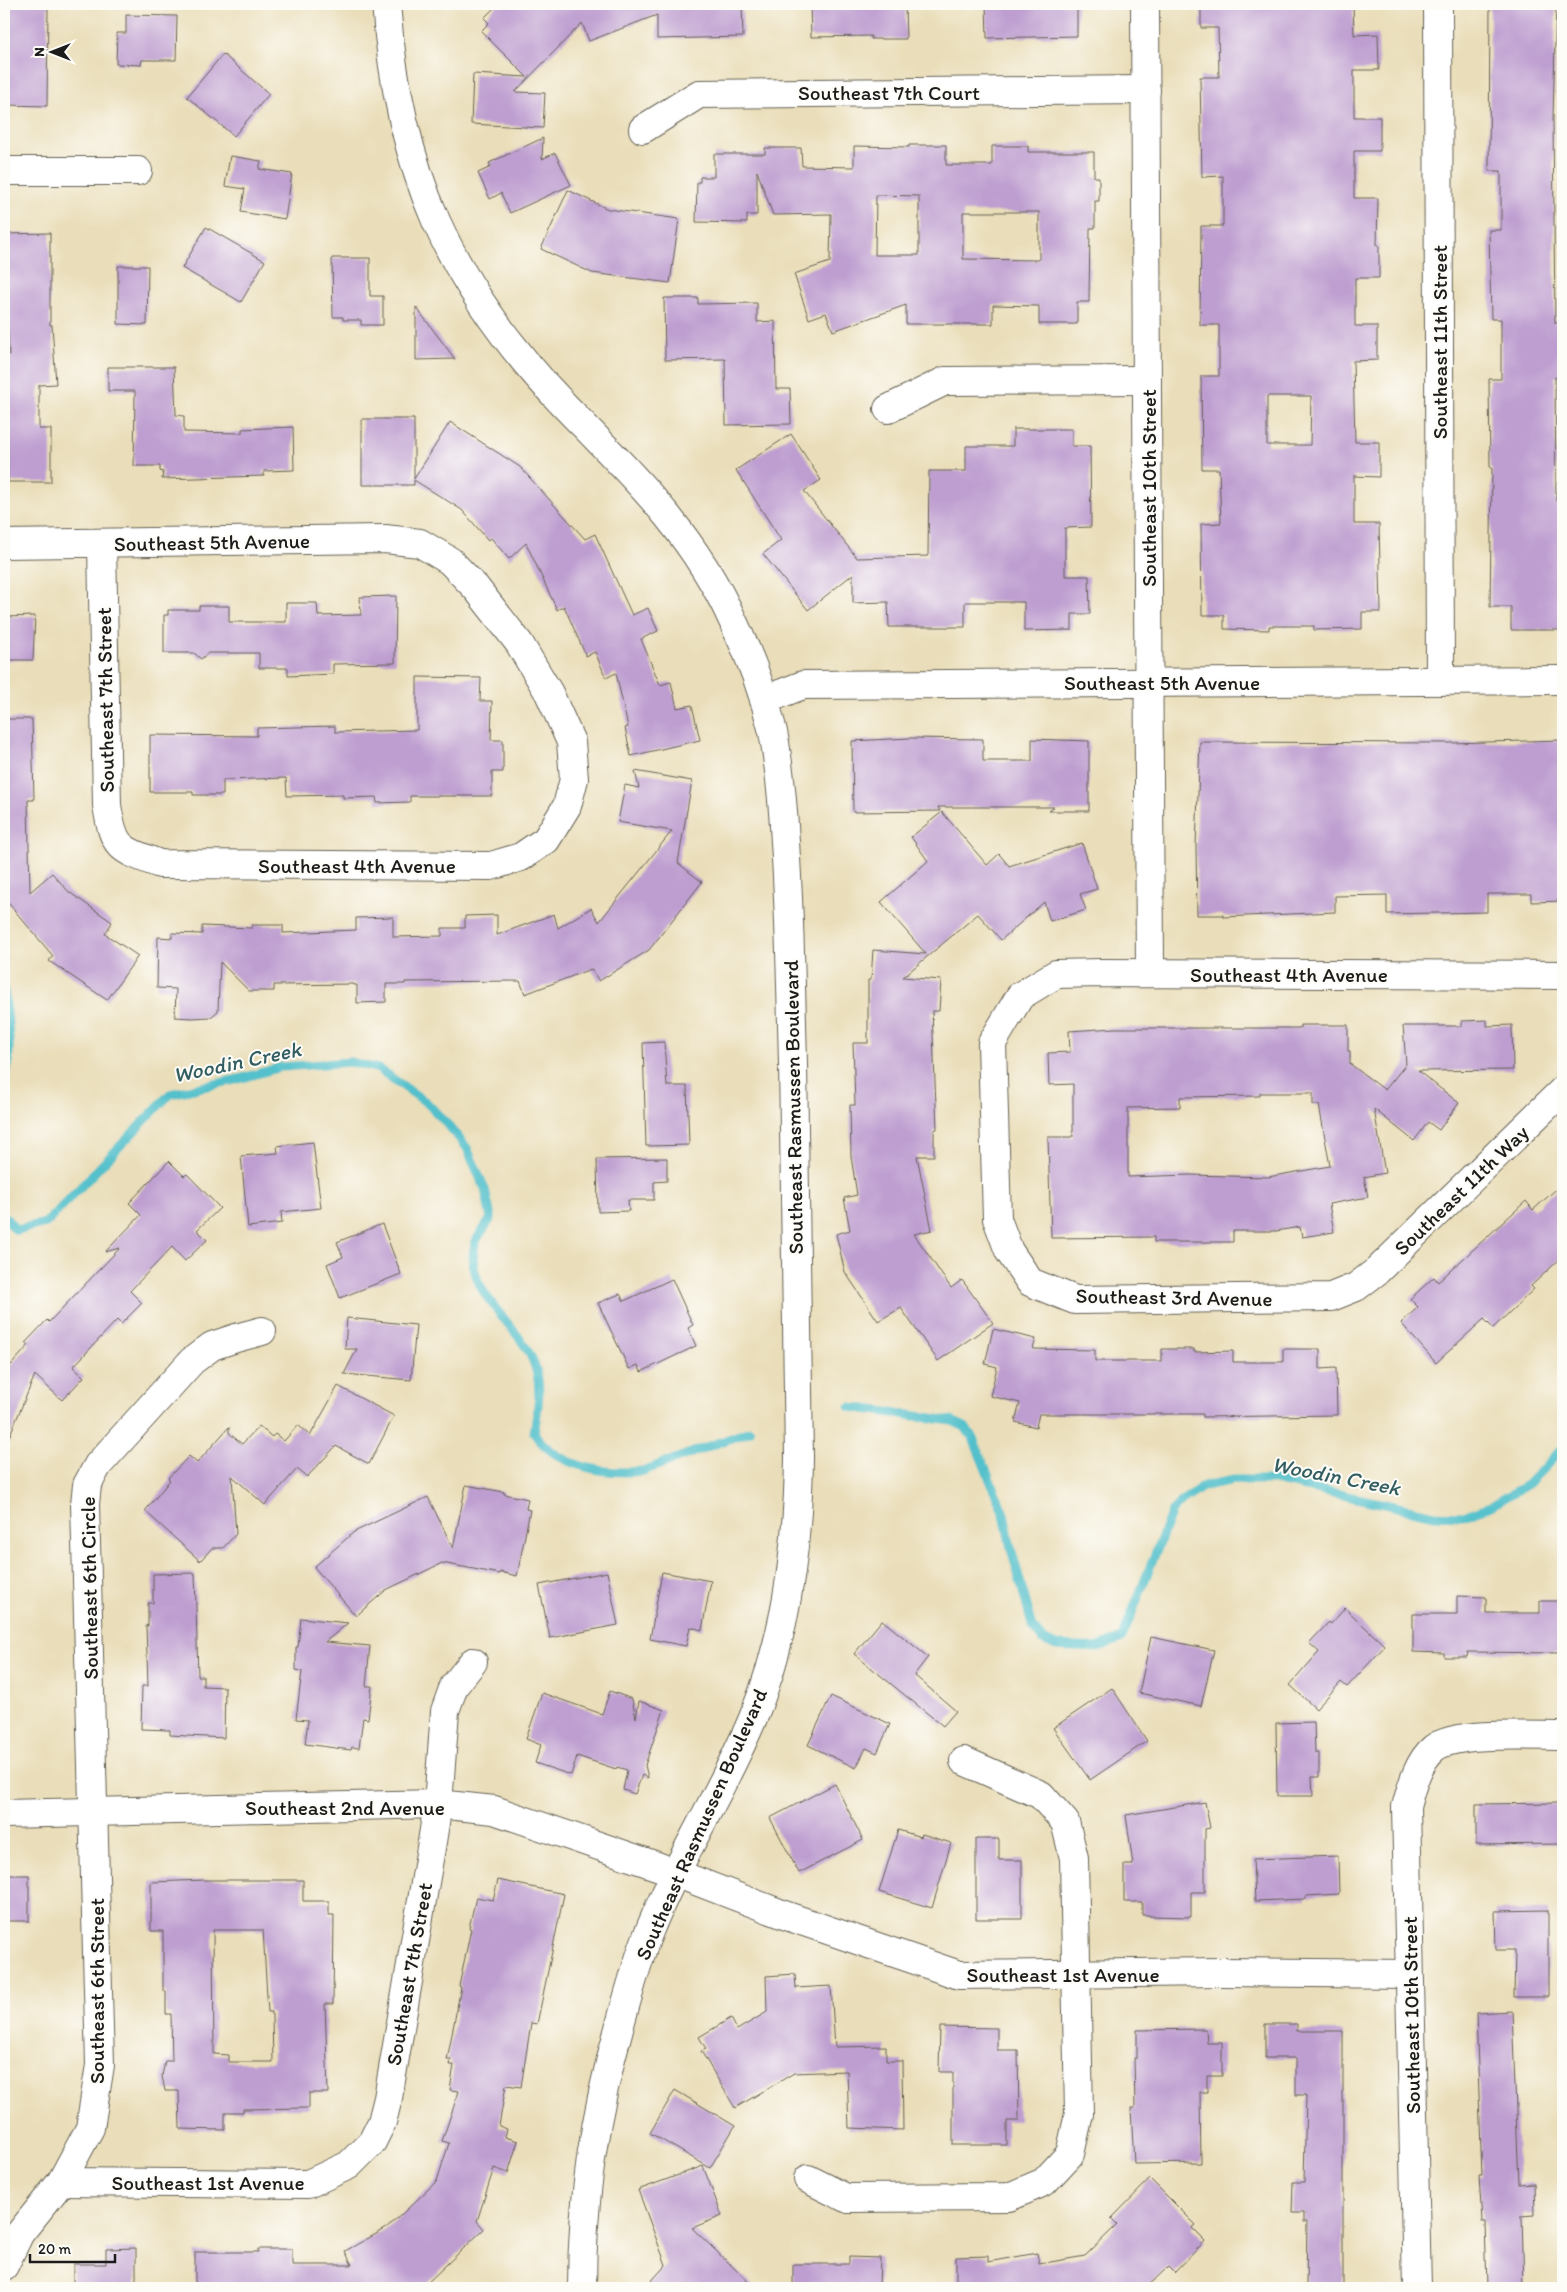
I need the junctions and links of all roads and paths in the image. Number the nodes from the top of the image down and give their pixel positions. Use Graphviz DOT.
graph roads {
  1 [pos="386,4"];
  2 [pos="1146,4"];
  3 [pos="1438,4"];
  4 [pos="1146,90"];
  5 [pos="643,129"];
  6 [pos="4,171"];
  7 [pos="138,171"];
  8 [pos="1147,380"];
  9 [pos="888,409"];
  10 [pos="420,543"];
  11 [pos="4,544"];
  12 [pos="102,544"];
  13 [pos="1563,680"];
  14 [pos="1149,681"];
  15 [pos="1440,681"];
  16 [pos="764,700"];
  17 [pos="125,851"];
  18 [pos="1150,973"];
  19 [pos="1563,975"];
  20 [pos="1020,996"];
  21 [pos="1563,1090"];
  22 [pos="1356,1287"];
  23 [pos="262,1331"];
  24 [pos="474,1662"];
  25 [pos="1563,1736"];
  26 [pos="964,1760"];
  27 [pos="438,1804"];
  28 [pos="94,1811"];
  29 [pos="4,1814"];
  30 [pos="675,1874"];
  31 [pos="1409,1974"];
  32 [pos="1076,1975"];
  33 [pos="372,2142"];
  34 [pos="808,2179"];
  35 [pos="61,2182"];
  36 [pos="4,2266"];
  37 [pos="582,2288"];
  38 [pos="1417,2288"];
  1 -- 16 [label="street, Southeast Rasmussen Boulevard"];
  2 -- 4 [label="street, Southeast 10th Street"];
  3 -- 15 [label="street, Southeast 11th Street"];
  4 -- 5 [label="street, Southeast 7th Court"];
  4 -- 8 [label="street, Southeast 10th Street"];
  6 -- 7 [label="street"];
  8 -- 9 [label="street"];
  8 -- 14 [label="street, Southeast 10th Street"];
  10 -- 12 [label="street, Southeast 5th Avenue"];
  10 -- 17 [label="street, Southeast 4th Avenue"];
  11 -- 12 [label="street, Southeast 5th Avenue"];
  12 -- 17 [label="street, Southeast 7th Street"];
  13 -- 15 [label="street, Southeast 5th Avenue"];
  14 -- 15 [label="street, Southeast 5th Avenue"];
  14 -- 16 [label="street, Southeast 5th Avenue"];
  14 -- 18 [label="street, Southeast 10th Street"];
  16 -- 30 [label="street, Southeast Rasmussen Boulevard"];
  18 -- 19 [label="street, Southeast 4th Avenue"];
  18 -- 20 [label="street, Southeast 4th Avenue"];
  20 -- 22 [label="street, Southeast 3rd Avenue"];
  21 -- 22 [label="street, Southeast 11th Way"];
  23 -- 28 [label="street, Southeast 6th Circle"];
  24 -- 27 [label="street, Southeast 7th Street"];
  25 -- 31 [label="street, Southeast 10th Street"];
  26 -- 32 [label="street"];
  27 -- 28 [label="street, Southeast 2nd Avenue"];
  27 -- 30 [label="street, Southeast 2nd Avenue"];
  27 -- 33 [label="street, Southeast 7th Street"];
  28 -- 29 [label="street, Southeast 2nd Avenue"];
  28 -- 35 [label="street, Southeast 6th Street"];
  30 -- 32 [label="street, Southeast 1st Avenue"];
  30 -- 37 [label="street, Southeast Rasmussen Boulevard"];
  31 -- 32 [label="street, Southeast 1st Avenue"];
  31 -- 38 [label="street, Southeast 10th Street"];
  32 -- 34 [label="street"];
  33 -- 35 [label="street, Southeast 1st Avenue"];
  35 -- 36 [label="street, Southeast 6th Street"];
}
